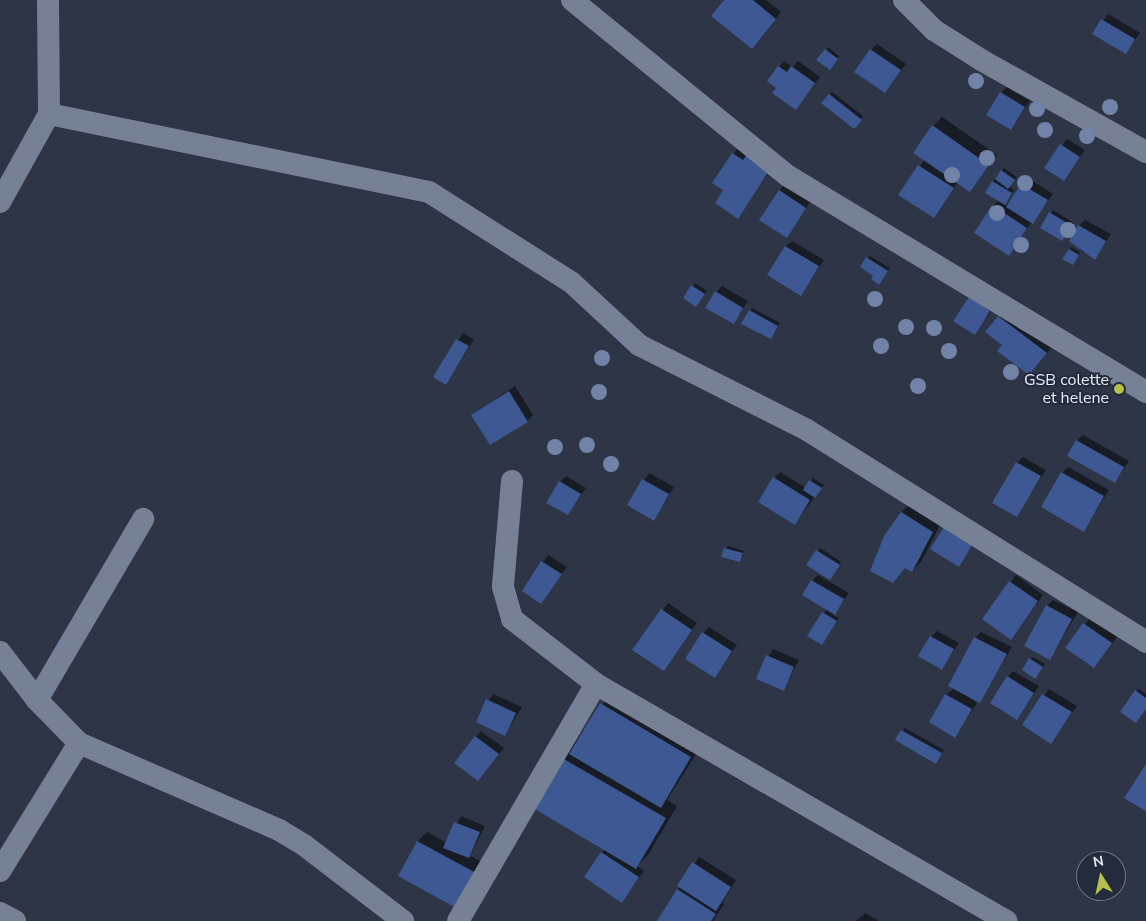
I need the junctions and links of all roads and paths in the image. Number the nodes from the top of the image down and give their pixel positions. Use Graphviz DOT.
graph roads {
  1 [pos="48,0"];
  2 [pos="572,0"];
  3 [pos="904,0"];
  4 [pos="49,114"];
  5 [pos="1146,152"];
  6 [pos="0,202"];
  7 [pos="1146,392"];
  8 [pos="512,481"];
  9 [pos="143,520"];
  10 [pos="1146,642"];
  11 [pos="0,652"];
  12 [pos="596,684"];
  13 [pos="37,700"];
  14 [pos="79,742"];
  15 [pos="0,872"];
  16 [pos="0,913"];
  17 [pos="15,921"];
  18 [pos="403,921"];
  19 [pos="458,921"];
  20 [pos="1007,921"];
  1 -- 4 [label="street"];
  2 -- 7 [label="street"];
  3 -- 5 [label="street"];
  4 -- 6 [label="street"];
  4 -- 10 [label="street"];
  8 -- 12 [label="street"];
  9 -- 13 [label="street"];
  11 -- 13 [label="street"];
  12 -- 19 [label="street"];
  12 -- 20 [label="street"];
  13 -- 14 [label="street"];
  14 -- 15 [label="street"];
  14 -- 18 [label="street"];
  16 -- 17 [label="street"];
}
